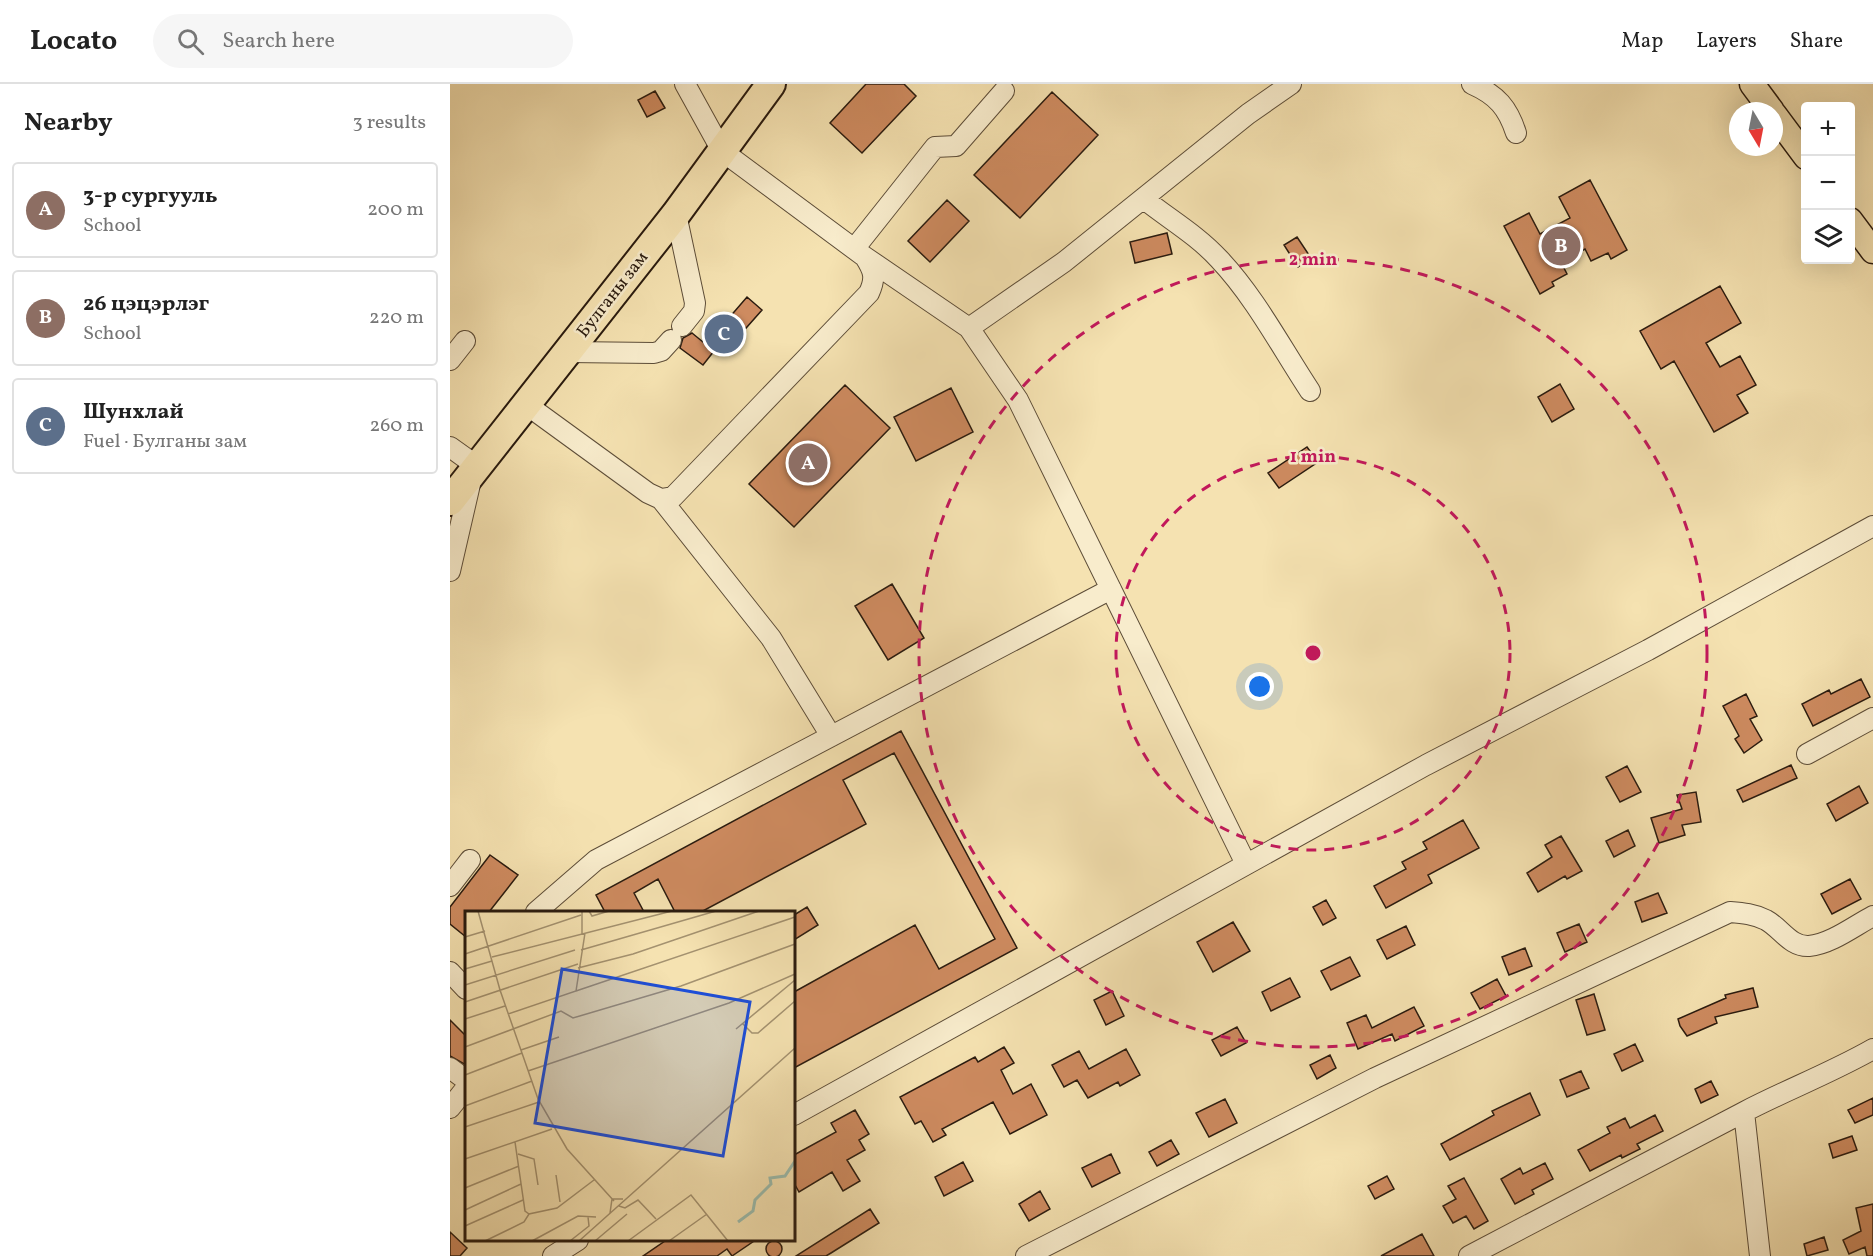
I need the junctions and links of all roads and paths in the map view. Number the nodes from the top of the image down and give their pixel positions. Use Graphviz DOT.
graph roads {
  1 [pos="685,84"];
  2 [pos="771,84"];
  3 [pos="1291,84"];
  4 [pos="1472,84"];
  5 [pos="1752,84"];
  6 [pos="1004,91"];
  7 [pos="1766,102"];
  8 [pos="1783,126"];
  9 [pos="1516,133"];
  10 [pos="722,151"];
  11 [pos="1805,156"];
  12 [pos="1144,199"];
  13 [pos="676,214"];
  14 [pos="1855,225"];
  15 [pos="1872,247"];
  16 [pos="859,254"];
  17 [pos="969,328"];
  18 [pos="465,340"];
  19 [pos="568,352"];
  20 [pos="450,360"];
  21 [pos="1310,391"];
  22 [pos="527,405"];
  23 [pos="450,447"];
  24 [pos="475,471"];
  25 [pos="661,499"];
  26 [pos="450,501"];
  27 [pos="1873,526"];
  28 [pos="450,571"];
  29 [pos="1111,589"];
  30 [pos="1873,717"];
  31 [pos="831,736"];
  32 [pos="1807,754"];
  33 [pos="470,860"];
  34 [pos="1246,864"];
  35 [pos="450,886"];
  36 [pos="537,911"];
  37 [pos="1873,916"];
  38 [pos="450,972"];
  39 [pos="465,988"];
  40 [pos="1873,1049"];
  41 [pos="450,1068"];
  42 [pos="465,1079"];
  43 [pos="465,1089"];
  44 [pos="450,1108"];
  45 [pos="1743,1112"];
  46 [pos="795,1113"];
  47 [pos="575,1241"];
  48 [pos="553,1256"];
  49 [pos="1026,1256"];
  50 [pos="1469,1256"];
  51 [pos="1760,1256"];
  1 -- 10 [label="street"];
  2 -- 10 [label="highway, Булганы зам"];
  3 -- 12 [label="street"];
  4 -- 9 [label="street"];
  5 -- 7 [label="main road"];
  6 -- 16 [label="street"];
  8 -- 11 [label="main road"];
  10 -- 13 [label="highway, Булганы зам"];
  10 -- 16 [label="street"];
  12 -- 17 [label="street"];
  12 -- 21 [label="street"];
  13 -- 19 [label="highway, Булганы зам"];
  13 -- 19 [label="street"];
  14 -- 15 [label="main road"];
  16 -- 17 [label="street"];
  16 -- 25 [label="street"];
  17 -- 29 [label="street"];
  18 -- 20 [label="street"];
  19 -- 22 [label="highway, Булганы зам"];
  22 -- 24 [label="highway, Булганы зам"];
  22 -- 25 [label="street"];
  23 -- 24 [label="street"];
  24 -- 26 [label="highway, Булганы зам"];
  24 -- 28 [label="street"];
  25 -- 31 [label="street"];
  27 -- 34 [label="street"];
  29 -- 31 [label="street"];
  29 -- 34 [label="street"];
  30 -- 32 [label="street"];
  31 -- 36 [label="street"];
  33 -- 35 [label="street"];
  34 -- 46 [label="street"];
  37 -- 49 [label="street"];
  38 -- 39 [label="street"];
  40 -- 45 [label="street"];
  41 -- 42 [label="street"];
  43 -- 44 [label="street"];
  45 -- 50 [label="street"];
  45 -- 51 [label="street"];
  47 -- 48 [label="street"];
}
